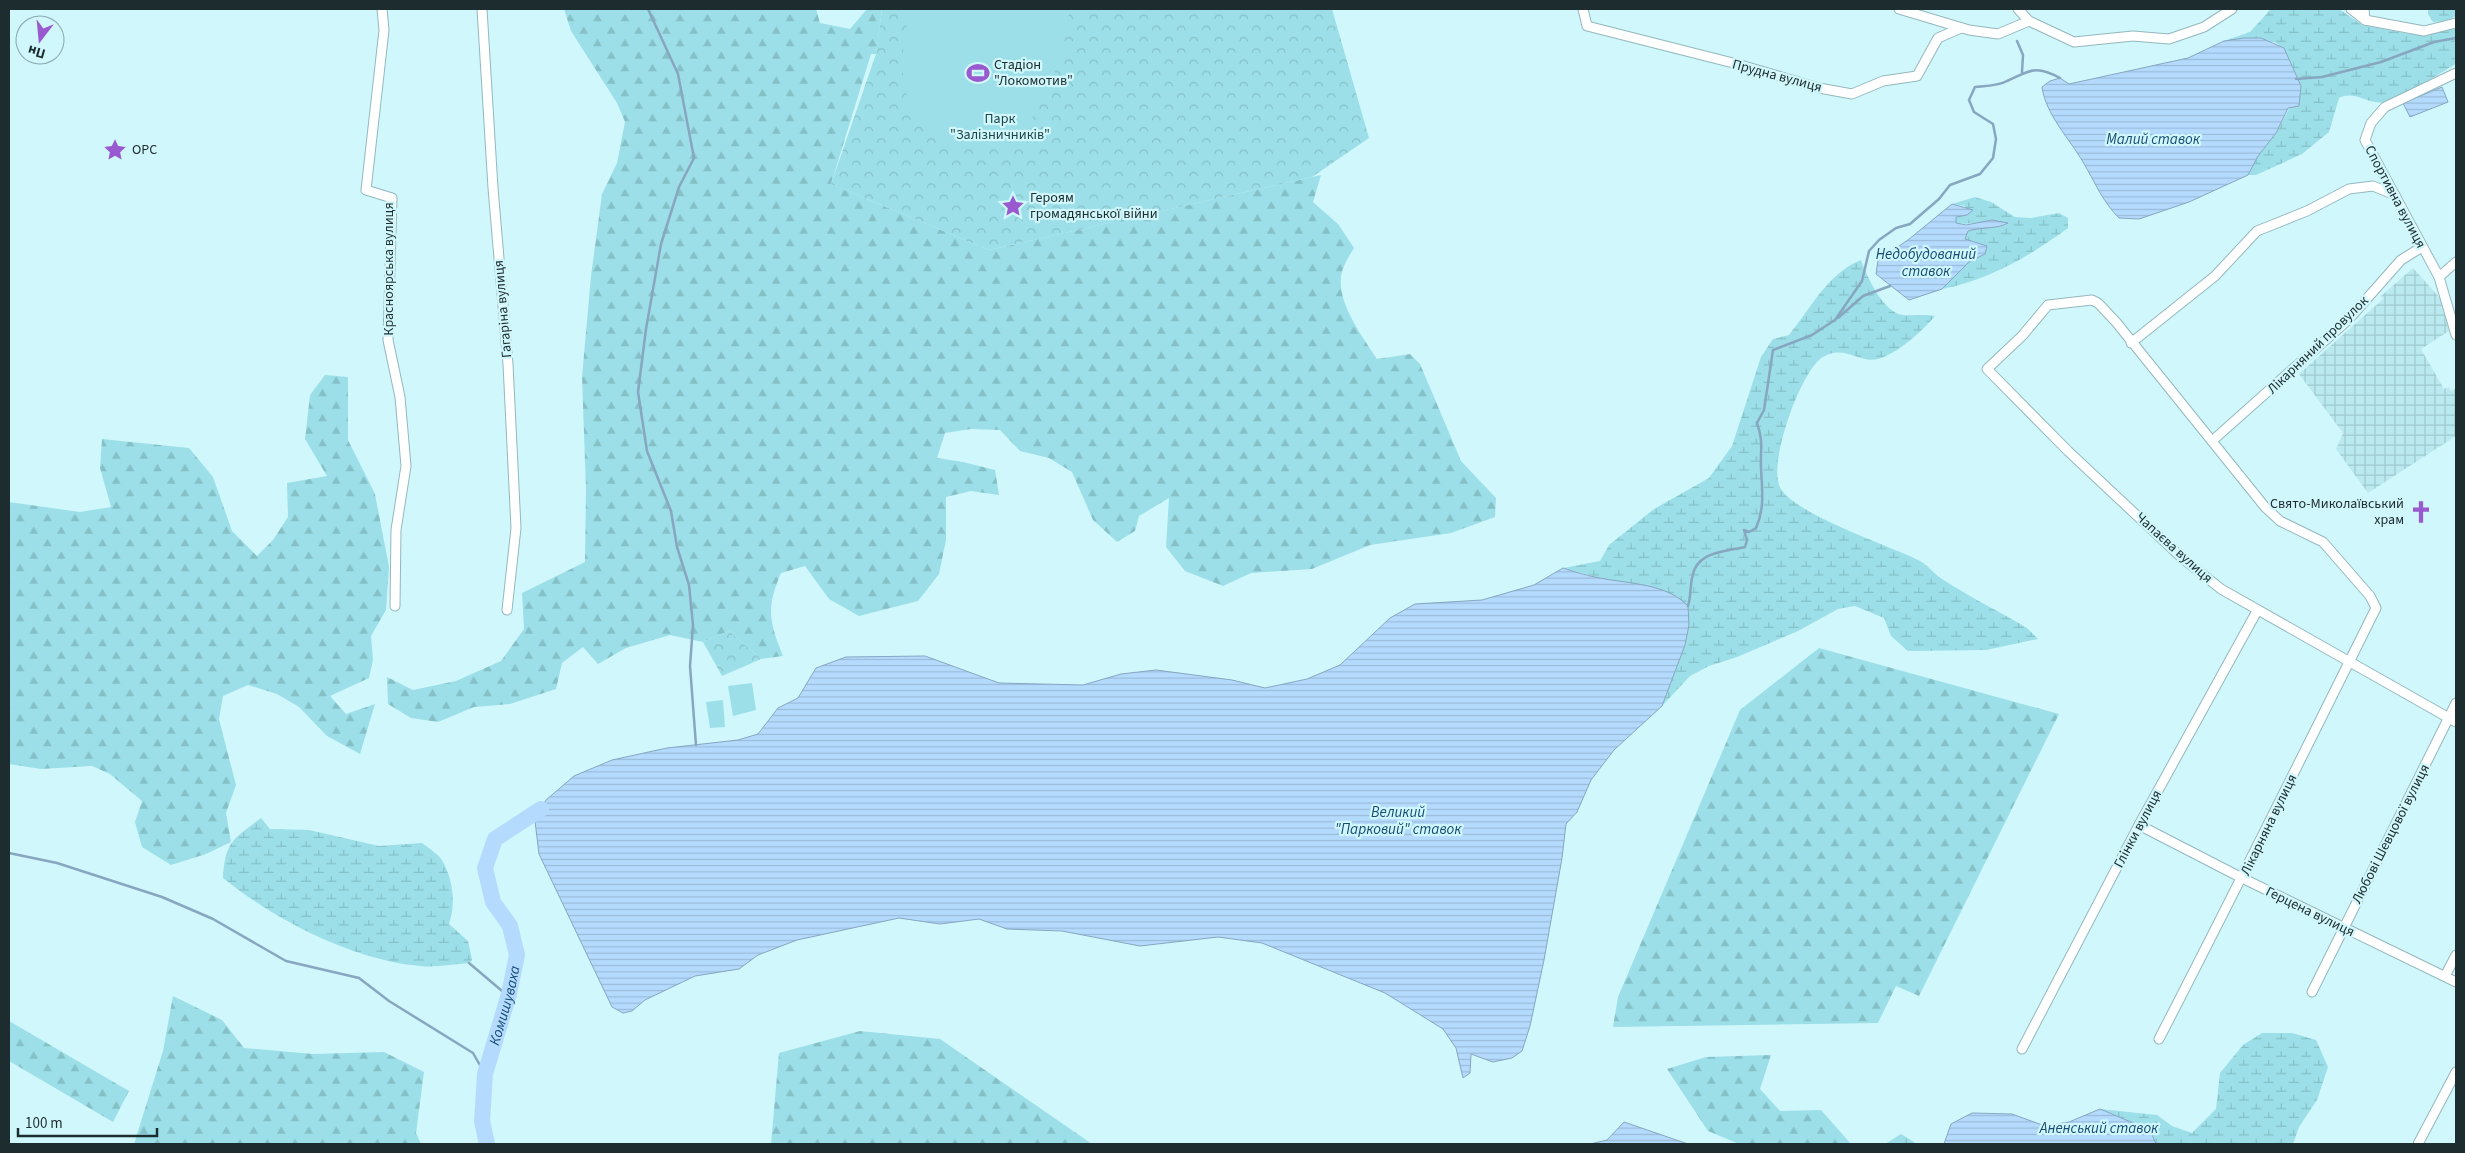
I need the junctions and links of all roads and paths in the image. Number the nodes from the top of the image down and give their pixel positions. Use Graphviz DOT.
graph roads {
  1 [pos="382,9"];
  2 [pos="482,9"];
  3 [pos="1583,9"];
  4 [pos="1898,9"];
  5 [pos="2018,9"];
  6 [pos="2232,9"];
  7 [pos="2351,9"];
  8 [pos="2364,9"];
  9 [pos="1932,19"];
  10 [pos="2364,20"];
  11 [pos="2029,21"];
  12 [pos="2456,23"];
  13 [pos="1961,28"];
  14 [pos="1938,38"];
  15 [pos="2456,73"];
  16 [pos="2395,195"];
  17 [pos="2422,247"];
  18 [pos="2456,262"];
  19 [pos="2439,277"];
  20 [pos="2456,335"];
  21 [pos="2131,343"];
  22 [pos="2212,441"];
  23 [pos="395,606"];
  24 [pos="507,610"];
  25 [pos="2257,611"];
  26 [pos="2349,662"];
  27 [pos="2456,703"];
  28 [pos="2452,720"];
  29 [pos="2139,825"];
  30 [pos="2242,878"];
  31 [pos="2344,928"];
  32 [pos="2456,955"];
  33 [pos="2445,976"];
  34 [pos="2456,982"];
  35 [pos="2312,992"];
  36 [pos="2159,1039"];
  37 [pos="2022,1049"];
  38 [pos="2456,1072"];
  39 [pos="2418,1144"];
  1 -- 23 [label="street, Красноярська вулиця"];
  2 -- 24 [label="street, Гагаріна вулиця"];
  3 -- 14 [label="street, Прудна вулиця"];
  4 -- 9 [label="street"];
  5 -- 11 [label="street"];
  6 -- 11 [label="street"];
  7 -- 10 [label="street"];
  8 -- 10 [label="street"];
  9 -- 13 [label="street"];
  9 -- 14 [label="street"];
  10 -- 12 [label="street"];
  11 -- 13 [label="street"];
  13 -- 14 [label="street"];
  15 -- 16 [label="street, Спортивна вулиця"];
  16 -- 17 [label="street, Спортивна вулиця"];
  16 -- 21 [label="street"];
  17 -- 19 [label="street, Спортивна вулиця"];
  17 -- 22 [label="street, Лікарняний провулок"];
  18 -- 19 [label="street"];
  19 -- 20 [label="street, Спортивна вулиця"];
  21 -- 22 [label="street"];
  21 -- 25 [label="street, Чапаєва вулиця"];
  22 -- 26 [label="street, Лікарняна вулиця"];
  25 -- 26 [label="street, Чапаєва вулиця"];
  25 -- 29 [label="street, Глінки вулиця"];
  26 -- 28 [label="street, Чапаєва вулиця"];
  26 -- 30 [label="street, Лікарняна вулиця"];
  27 -- 28 [label="street, Любові Шевцової вулиця"];
  28 -- 31 [label="street, Любові Шевцової вулиця"];
  29 -- 30 [label="street, Герцена вулиця"];
  29 -- 37 [label="street, Глінки вулиця"];
  30 -- 31 [label="street, Герцена вулиця"];
  30 -- 36 [label="street, Лікарняна вулиця"];
  31 -- 33 [label="street, Герцена вулиця"];
  31 -- 35 [label="street, Любові Шевцової вулиця"];
  32 -- 33 [label="street"];
  33 -- 34 [label="street, Герцена вулиця"];
  38 -- 39 [label="street"];
}
